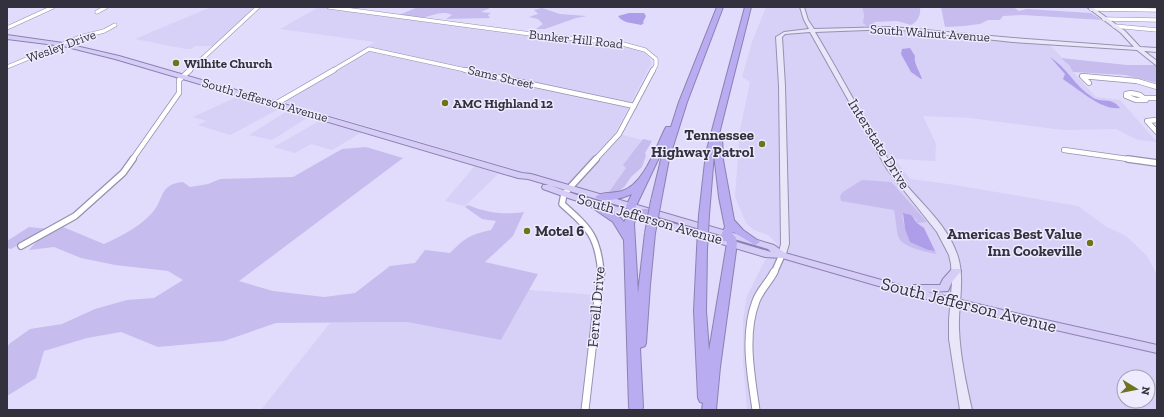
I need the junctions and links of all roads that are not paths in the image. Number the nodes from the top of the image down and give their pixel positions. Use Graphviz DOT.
graph roads {
  1 [pos="53,7"];
  2 [pos="106,7"];
  3 [pos="258,7"];
  4 [pos="329,7"];
  5 [pos="720,7"];
  6 [pos="748,7"];
  7 [pos="802,7"];
  8 [pos="349,8"];
  9 [pos="1090,8"];
  10 [pos="1131,8"];
  11 [pos="1157,10"];
  12 [pos="97,12"];
  13 [pos="1104,19"];
  14 [pos="1157,20"];
  15 [pos="115,26"];
  16 [pos="1114,26"];
  17 [pos="7,28"];
  18 [pos="1157,30"];
  19 [pos="813,31"];
  20 [pos="7,37"];
  21 [pos="62,44"];
  22 [pos="1138,48"];
  23 [pos="1157,50"];
  24 [pos="1157,64"];
  25 [pos="7,67"];
  26 [pos="182,77"];
  27 [pos="1094,86"];
  28 [pos="1157,87"];
  29 [pos="1145,98"];
  30 [pos="1157,98"];
  31 [pos="683,102"];
  32 [pos="277,103"];
  33 [pos="634,106"];
  34 [pos="718,118"];
  35 [pos="1157,120"];
  36 [pos="1157,132"];
  37 [pos="1064,150"];
  38 [pos="1157,163"];
  39 [pos="644,178"];
  40 [pos="566,191"];
  41 [pos="600,197"];
  42 [pos="589,202"];
  43 [pos="632,210"];
  44 [pos="649,212"];
  45 [pos="728,220"];
  46 [pos="725,239"];
  47 [pos="755,242"];
  48 [pos="21,246"];
  49 [pos="630,248"];
  50 [pos="782,255"];
  51 [pos="956,272"];
  52 [pos="903,289"];
  53 [pos="954,302"];
  54 [pos="1157,349"];
  55 [pos="636,408"];
  56 [pos="585,410"];
  57 [pos="705,410"];
  58 [pos="709,410"];
  59 [pos="756,410"];
  60 [pos="966,410"];
  1 -- 17 [label="street"];
  2 -- 12 [label="street"];
  3 -- 26 [label="street"];
  4 -- 8 [label="street, Bunker Hill Road"];
  5 -- 31 [label="highway"];
  6 -- 34 [label="highway"];
  7 -- 19 [label="street, Interstate Drive"];
  8 -- 33 [label="street, Bunker Hill Road"];
  9 -- 10 [label="street"];
  9 -- 13 [label="street"];
  10 -- 11 [label="street"];
  13 -- 14 [label="street"];
  13 -- 16 [label="street"];
  15 -- 21 [label="street, Wesley Drive"];
  16 -- 18 [label="street"];
  16 -- 22 [label="street"];
  19 -- 22 [label="street, South Walnut Avenue"];
  19 -- 50 [label="street, South Walnut Avenue"];
  19 -- 51 [label="street, Interstate Drive"];
  20 -- 21 [label="main road, South Jefferson Avenue"];
  21 -- 25 [label="street, Wesley Drive"];
  21 -- 26 [label="main road, South Jefferson Avenue"];
  22 -- 23 [label="street, South Walnut Avenue"];
  22 -- 24 [label="street"];
  26 -- 32 [label="main road, South Jefferson Avenue"];
  26 -- 48 [label="street"];
  27 -- 28 [label="street"];
  29 -- 30 [label="street"];
  31 -- 39 [label="highway"];
  31 -- 55 [label="highway, bridge"];
  32 -- 33 [label="street, Sams Street"];
  32 -- 40 [label="main road, South Jefferson Avenue"];
  33 -- 40 [label="street, Bunker Hill Road"];
  34 -- 45 [label="highway"];
  34 -- 57 [label="highway, bridge"];
  35 -- 36 [label="street"];
  37 -- 38 [label="street"];
  39 -- 41 [label="highway"];
  39 -- 43 [label="highway"];
  40 -- 41 [label="main road, South Jefferson Avenue"];
  40 -- 42 [label="main road, South Jefferson Avenue"];
  40 -- 56 [label="street, Ferrell Drive"];
  41 -- 43 [label="main road, South Jefferson Avenue"];
  42 -- 43 [label="main road, South Jefferson Avenue"];
  42 -- 49 [label="highway"];
  43 -- 44 [label="highway"];
  43 -- 46 [label="main road, South Jefferson Avenue"];
  43 -- 49 [label="highway"];
  44 -- 46 [label="main road, South Jefferson Avenue"];
  45 -- 46 [label="highway"];
  45 -- 47 [label="highway"];
  46 -- 47 [label="main road, South Jefferson Avenue"];
  46 -- 50 [label="main road, South Jefferson Avenue"];
  46 -- 58 [label="highway"];
  47 -- 50 [label="main road, South Jefferson Avenue"];
  49 -- 55 [label="highway"];
  50 -- 52 [label="main road, South Jefferson Avenue"];
  50 -- 59 [label="street"];
  51 -- 52 [label="main road"];
  51 -- 53 [label="street, Interstate Drive"];
  52 -- 53 [label="main road, South Jefferson Avenue"];
  53 -- 54 [label="main road, South Jefferson Avenue"];
  53 -- 60 [label="street, Interstate Drive"];
}
